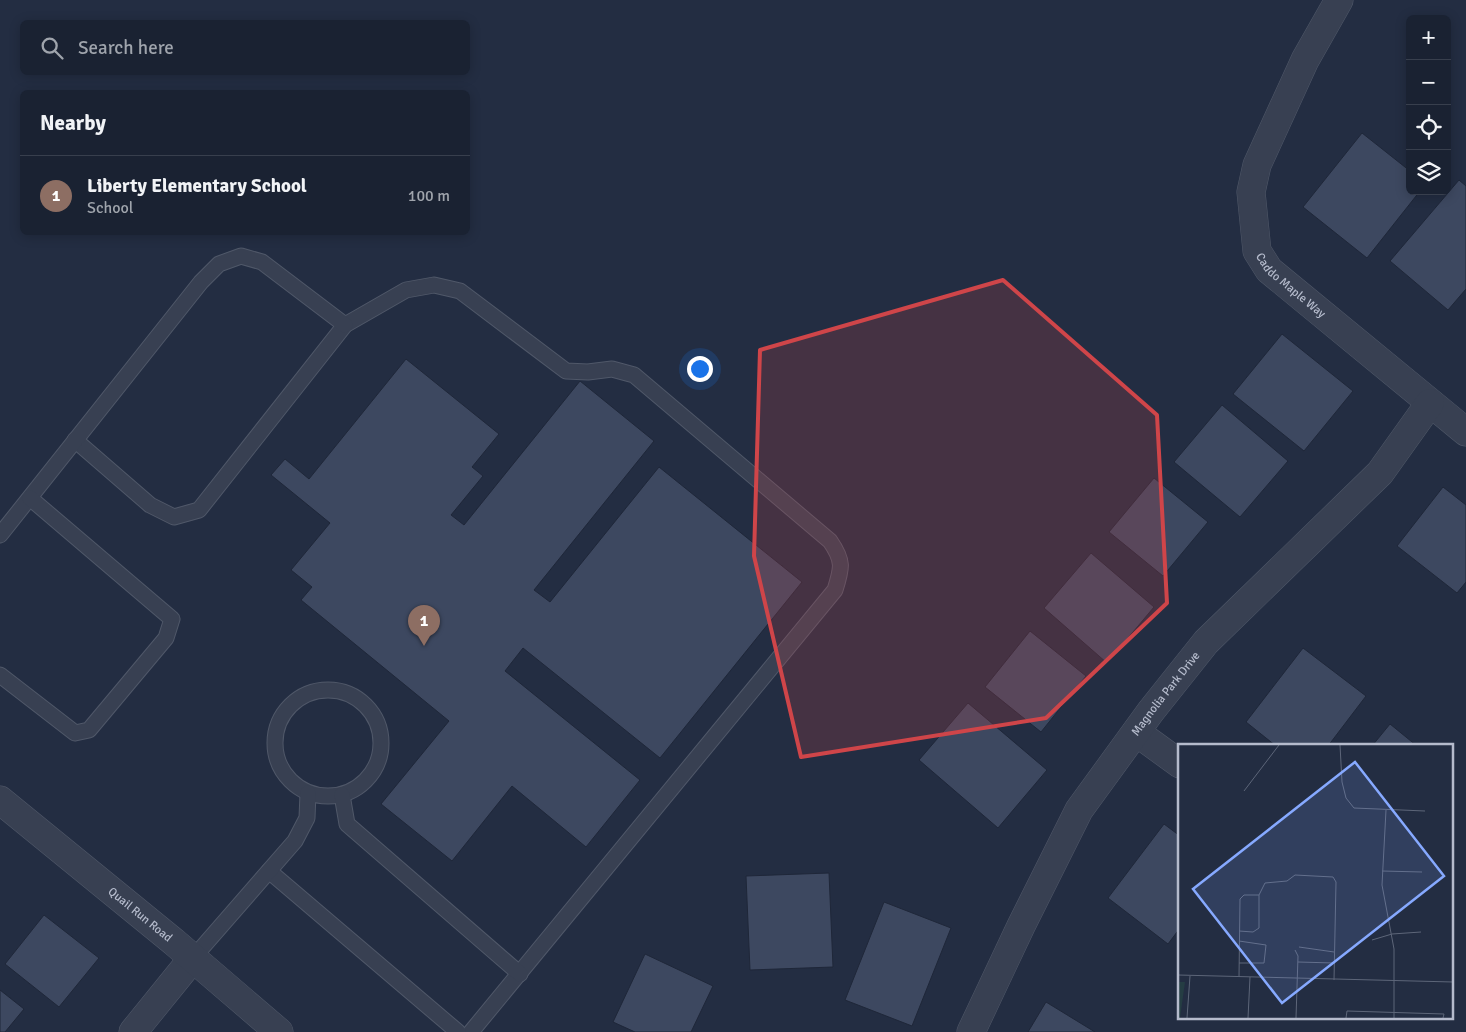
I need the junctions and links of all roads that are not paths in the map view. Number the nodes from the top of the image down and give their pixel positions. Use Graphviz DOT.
graph roads {
  1 [pos="1340,0"];
  2 [pos="345,326"];
  3 [pos="1430,403"];
  4 [pos="1466,432"];
  5 [pos="75,440"];
  6 [pos="30,498"];
  7 [pos="0,536"];
  8 [pos="0,675"];
  9 [pos="1136,732"];
  10 [pos="1178,763"];
  11 [pos="308,793"];
  12 [pos="342,795"];
  13 [pos="0,800"];
  14 [pos="270,871"];
  15 [pos="193,958"];
  16 [pos="520,974"];
  17 [pos="133,1032"];
  18 [pos="279,1032"];
  19 [pos="458,1032"];
  20 [pos="471,1032"];
  21 [pos="971,1032"];
  1 -- 3 [label="street, Caddo Maple Way"];
  2 -- 5 [label="lane"];
  2 -- 5 [label="lane"];
  2 -- 16 [label="lane"];
  3 -- 4 [label="street, Caddo Maple Way"];
  3 -- 9 [label="street, Magnolia Park Drive"];
  5 -- 6 [label="lane"];
  6 -- 7 [label="lane"];
  6 -- 8 [label="lane"];
  9 -- 10 [label="street"];
  9 -- 21 [label="street, Magnolia Park Drive"];
  11 -- 12 [label="lane"];
  11 -- 12 [label="lane"];
  11 -- 14 [label="lane"];
  12 -- 16 [label="lane"];
  13 -- 15 [label="street, Quail Run Road"];
  14 -- 15 [label="lane"];
  14 -- 19 [label="lane"];
  15 -- 17 [label="street"];
  15 -- 18 [label="street, Quail Run Road"];
  16 -- 20 [label="lane"];
}
